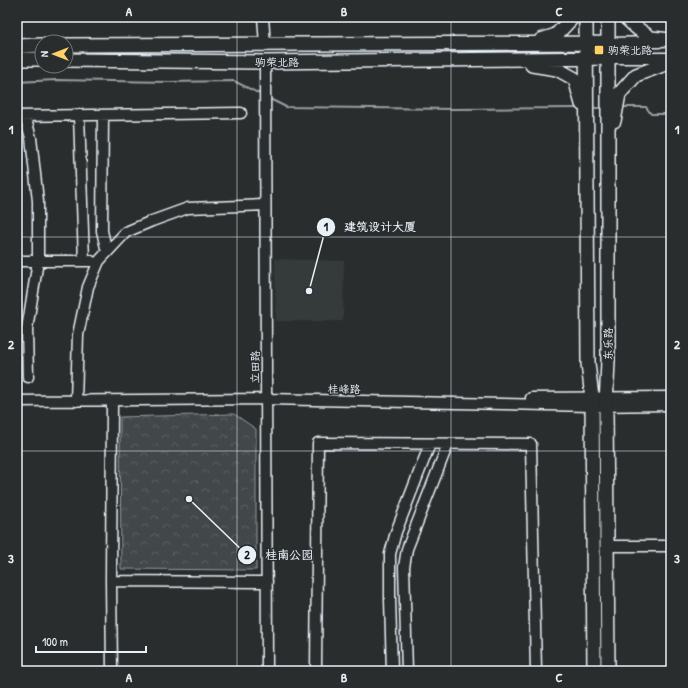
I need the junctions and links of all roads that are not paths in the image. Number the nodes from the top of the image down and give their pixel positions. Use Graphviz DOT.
graph roads {
  1 [pos="263,17"];
  2 [pos="573,17"];
  3 [pos="586,17"];
  4 [pos="608,17"];
  5 [pos="625,17"];
  6 [pos="671,41"];
  7 [pos="586,42"];
  8 [pos="533,43"];
  9 [pos="608,43"];
  10 [pos="265,45"];
  11 [pos="17,46"];
  12 [pos="34,46"];
  13 [pos="74,46"];
  14 [pos="587,58"];
  15 [pos="608,58"];
  16 [pos="671,58"];
  17 [pos="17,59"];
  18 [pos="34,59"];
  19 [pos="494,59"];
  20 [pos="74,60"];
  21 [pos="265,62"];
  22 [pos="671,62"];
  23 [pos="612,108"];
  24 [pos="585,111"];
  25 [pos="241,113"];
  26 [pos="79,115"];
  27 [pos="102,115"];
  28 [pos="21,116"];
  29 [pos="266,205"];
  30 [pos="107,252"];
  31 [pos="17,261"];
  32 [pos="38,261"];
  33 [pos="84,261"];
  34 [pos="99,261"];
  35 [pos="28,377"];
  36 [pos="17,398"];
  37 [pos="267,398"];
  38 [pos="671,398"];
  39 [pos="76,399"];
  40 [pos="17,401"];
  41 [pos="112,401"];
  42 [pos="591,402"];
  43 [pos="607,402"];
  44 [pos="671,405"];
  45 [pos="430,444"];
  46 [pos="448,444"];
  47 [pos="606,546"];
  48 [pos="671,546"];
  49 [pos="111,581"];
  50 [pos="267,582"];
  51 [pos="112,671"];
  52 [pos="267,671"];
  53 [pos="316,671"];
  54 [pos="392,671"];
  55 [pos="407,671"];
  56 [pos="536,671"];
  57 [pos="594,671"];
  58 [pos="608,671"];
  1 -- 10 [label="street"];
  2 -- 8 [label="main road"];
  3 -- 7 [label="main road, 东乐路"];
  4 -- 9 [label="main road, 东乐路"];
  5 -- 6 [label="main road"];
  6 -- 9 [label="street"];
  7 -- 8 [label="main road"];
  7 -- 9 [label="main road"];
  7 -- 14 [label="main road, 东乐路"];
  8 -- 10 [label="main road"];
  9 -- 15 [label="main road, 东乐路"];
  10 -- 13 [label="main road"];
  11 -- 12 [label="main road"];
  14 -- 15 [label="main road, 驹荣北路"];
  14 -- 19 [label="main road, 驹荣北路"];
  14 -- 24 [label="main road, 东乐路"];
  15 -- 16 [label="street"];
  15 -- 23 [label="main road, 东乐路"];
  17 -- 18 [label="main road"];
  19 -- 21 [label="main road, 驹荣北路"];
  19 -- 24 [label="main road"];
  20 -- 21 [label="main road, 驹荣北路"];
  21 -- 29 [label="street, 立田路"];
  22 -- 23 [label="main road"];
  23 -- 43 [label="main road, 东乐路"];
  24 -- 42 [label="main road, 东乐路"];
  25 -- 27 [label="street"];
  26 -- 27 [label="street"];
  26 -- 28 [label="street"];
  26 -- 33 [label="street"];
  27 -- 30 [label="street"];
  28 -- 32 [label="street"];
  29 -- 30 [label="street"];
  29 -- 37 [label="street, 立田路"];
  30 -- 34 [label="street"];
  31 -- 32 [label="street"];
  32 -- 33 [label="street"];
  32 -- 35 [label="street"];
  33 -- 34 [label="street"];
  34 -- 39 [label="street"];
  36 -- 39 [label="street"];
  37 -- 39 [label="street"];
  37 -- 41 [label="street, 桂峰路"];
  37 -- 42 [label="street, 桂峰路"];
  37 -- 50 [label="street, 立田路"];
  38 -- 43 [label="street"];
  39 -- 40 [label="street, 桂峰路"];
  39 -- 41 [label="street, 桂峰路"];
  41 -- 49 [label="street"];
  42 -- 43 [label="street, 桂峰路"];
  42 -- 57 [label="main road, 东乐路"];
  43 -- 44 [label="street, 桂峰路"];
  43 -- 47 [label="main road, 东乐路"];
  45 -- 46 [label="street"];
  45 -- 53 [label="street"];
  45 -- 54 [label="street"];
  46 -- 55 [label="street"];
  46 -- 56 [label="street"];
  47 -- 48 [label="street"];
  47 -- 58 [label="main road, 东乐路"];
  49 -- 50 [label="street"];
  49 -- 51 [label="street"];
  50 -- 52 [label="street, 立田路"];
}
